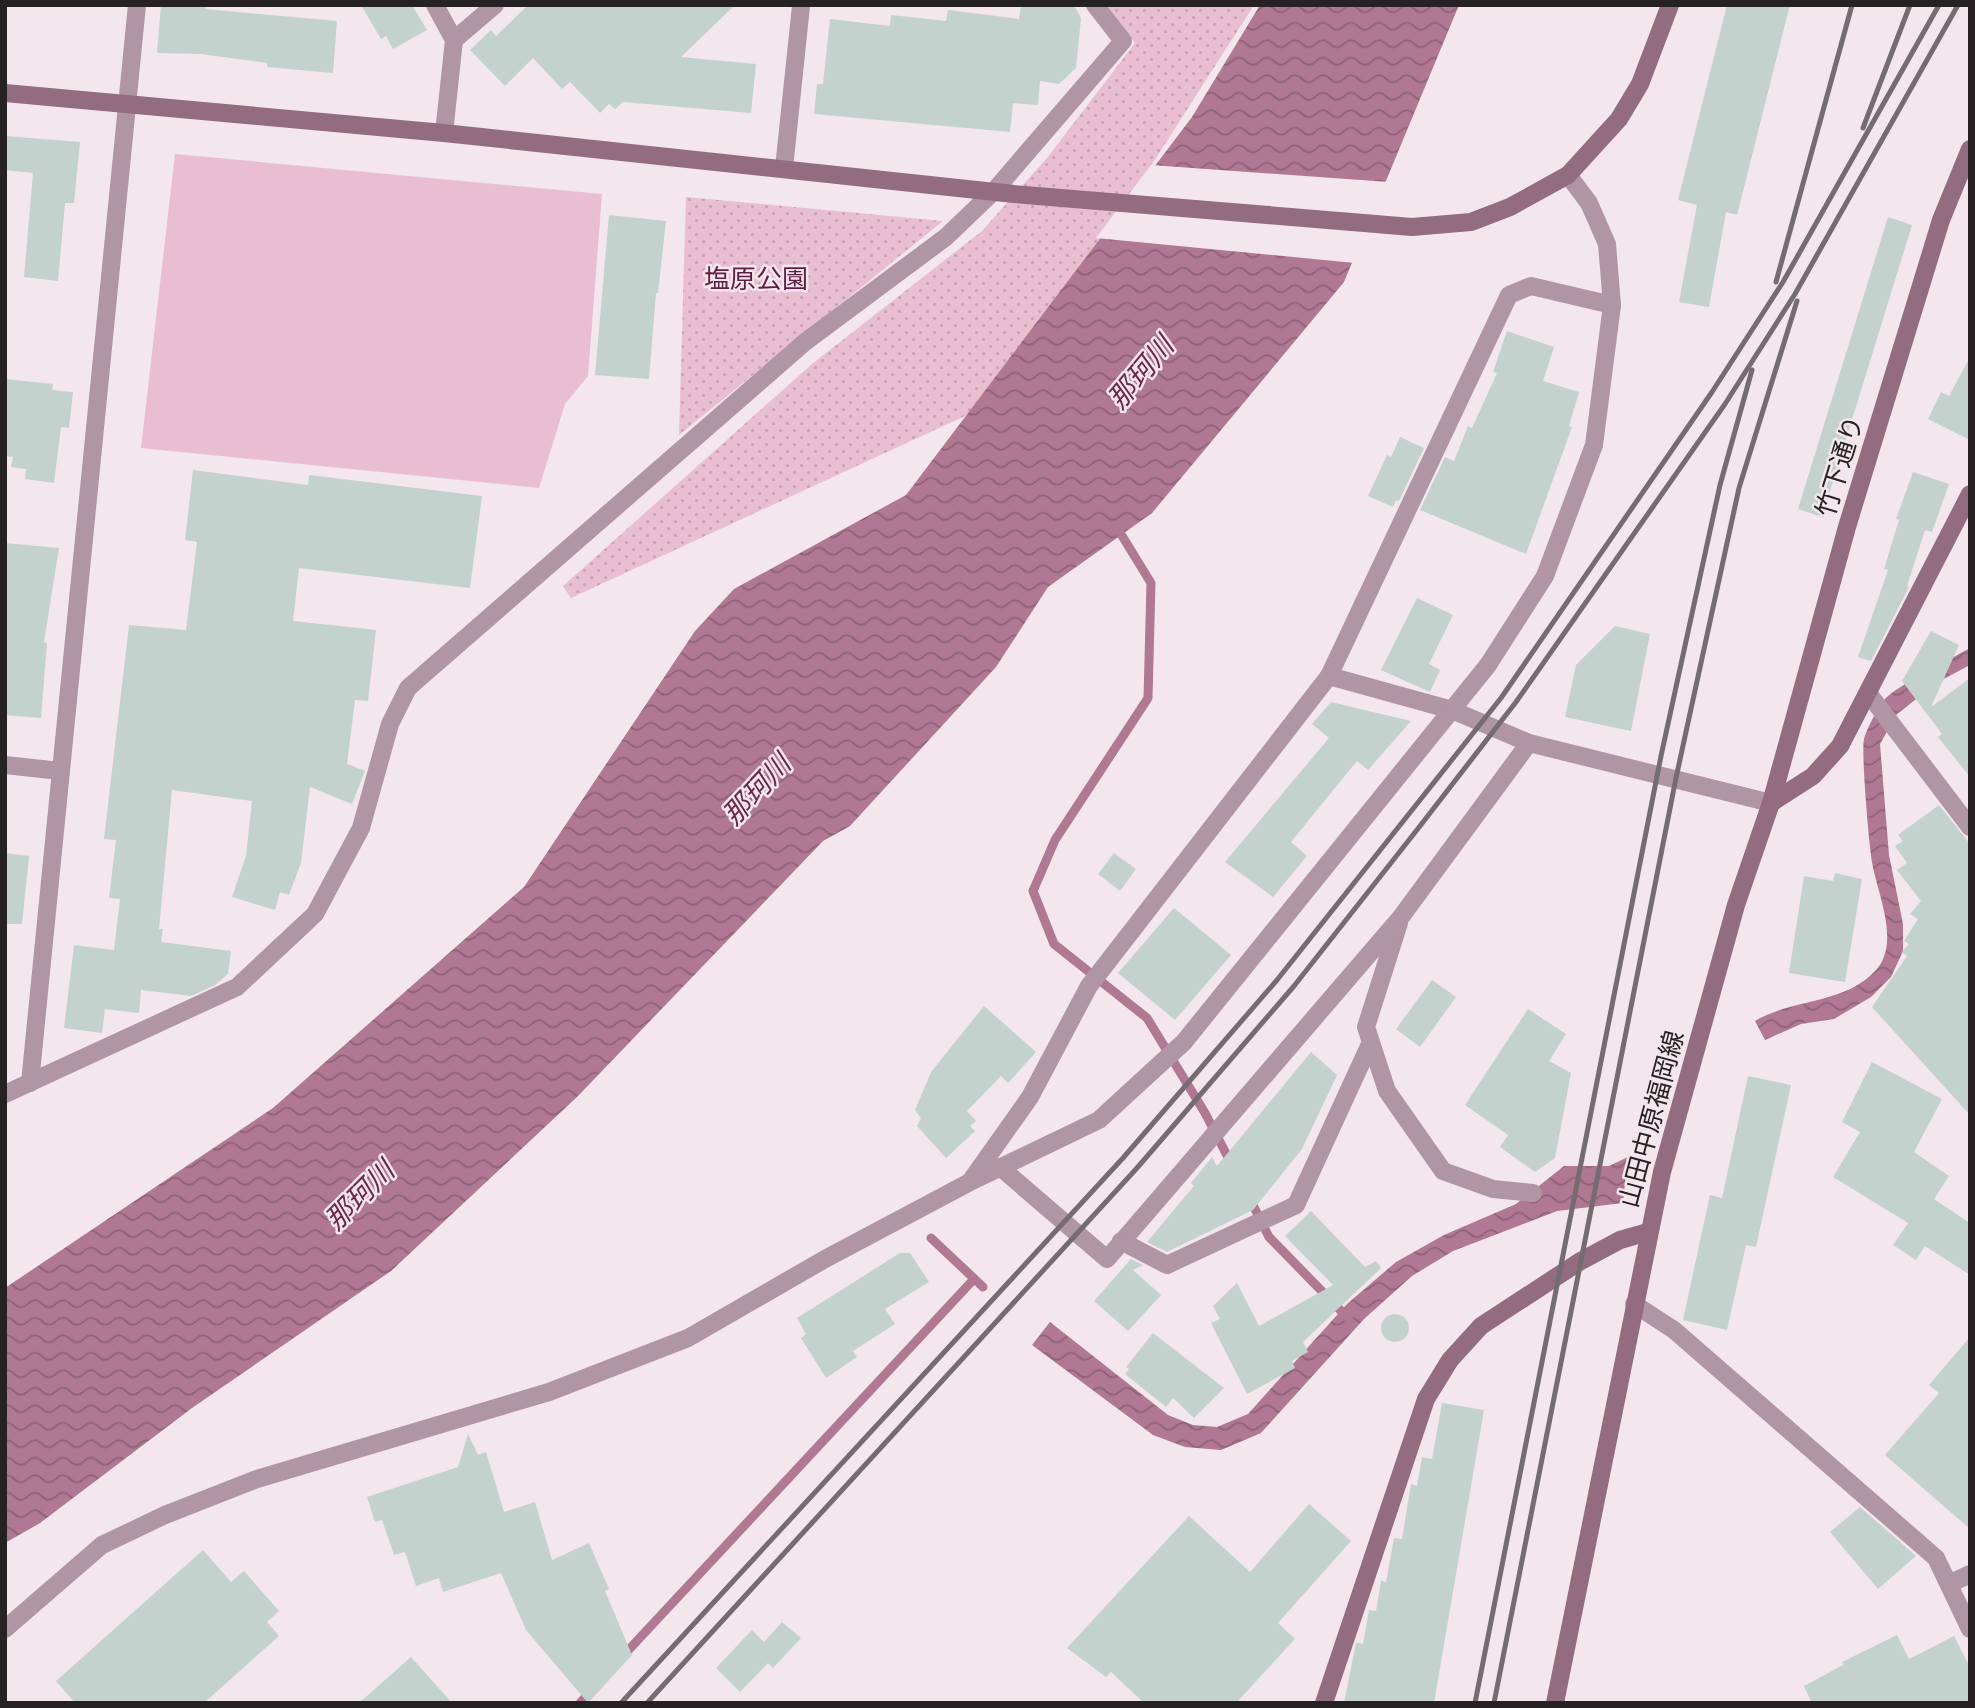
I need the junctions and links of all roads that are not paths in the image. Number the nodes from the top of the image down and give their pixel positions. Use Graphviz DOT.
graph roads {
  1 [pos="137,5"];
  2 [pos="435,5"];
  3 [pos="495,5"];
  4 [pos="793,5"];
  5 [pos="807,5"];
  6 [pos="1095,5"];
  7 [pos="1670,5"];
  8 [pos="801,6"];
  9 [pos="454,40"];
  10 [pos="5,93"];
  11 [pos="127,103"];
  12 [pos="444,133"];
  13 [pos="1970,149"];
  14 [pos="784,168"];
  15 [pos="1568,175"];
  16 [pos="994,191"];
  17 [pos="1612,305"];
  18 [pos="1970,494"];
  19 [pos="1329,676"];
  20 [pos="1868,693"];
  21 [pos="1452,710"];
  22 [pos="1529,743"];
  23 [pos="5,765"];
  24 [pos="60,772"];
  25 [pos="1770,803"];
  26 [pos="1970,827"];
  27 [pos="1401,917"];
  28 [pos="1370,1044"];
  29 [pos="30,1083"];
  30 [pos="5,1094"];
  31 [pos="1000,1167"];
  32 [pos="970,1182"];
  33 [pos="1533,1193"];
  34 [pos="1648,1231"];
  35 [pos="1121,1241"];
  36 [pos="1634,1304"];
  37 [pos="1970,1574"];
  38 [pos="1949,1584"];
  39 [pos="5,1629"];
  40 [pos="1970,1629"];
  41 [pos="1324,1703"];
  42 [pos="1555,1703"];
  1 -- 11 [label="street"];
  2 -- 9 [label="street"];
  3 -- 9 [label="street"];
  4 -- 8 [label="street"];
  5 -- 8 [label="street"];
  6 -- 16 [label="street"];
  7 -- 15 [label="street"];
  8 -- 14 [label="street"];
  9 -- 12 [label="street"];
  10 -- 11 [label="street"];
  11 -- 12 [label="street"];
  11 -- 24 [label="street"];
  12 -- 14 [label="street"];
  13 -- 25 [label="street, 竹下通り"];
  14 -- 16 [label="street"];
  15 -- 16 [label="street"];
  15 -- 17 [label="street"];
  16 -- 29 [label="street"];
  17 -- 19 [label="street"];
  17 -- 21 [label="street"];
  18 -- 20 [label="street"];
  19 -- 21 [label="street"];
  19 -- 32 [label="street"];
  20 -- 25 [label="street"];
  20 -- 26 [label="street"];
  21 -- 22 [label="street"];
  21 -- 31 [label="street"];
  22 -- 25 [label="street"];
  22 -- 27 [label="street"];
  23 -- 24 [label="street"];
  24 -- 29 [label="street"];
  25 -- 34 [label="street, 山田中原福岡線"];
  27 -- 28 [label="street"];
  27 -- 35 [label="street"];
  28 -- 33 [label="street"];
  28 -- 35 [label="street"];
  29 -- 30 [label="street"];
  31 -- 32 [label="street"];
  31 -- 35 [label="street"];
  32 -- 39 [label="street"];
  34 -- 36 [label="street"];
  34 -- 41 [label="street, 山田中原福岡線"];
  36 -- 38 [label="street"];
  36 -- 42 [label="street"];
  37 -- 38 [label="street"];
  38 -- 40 [label="street"];
}
